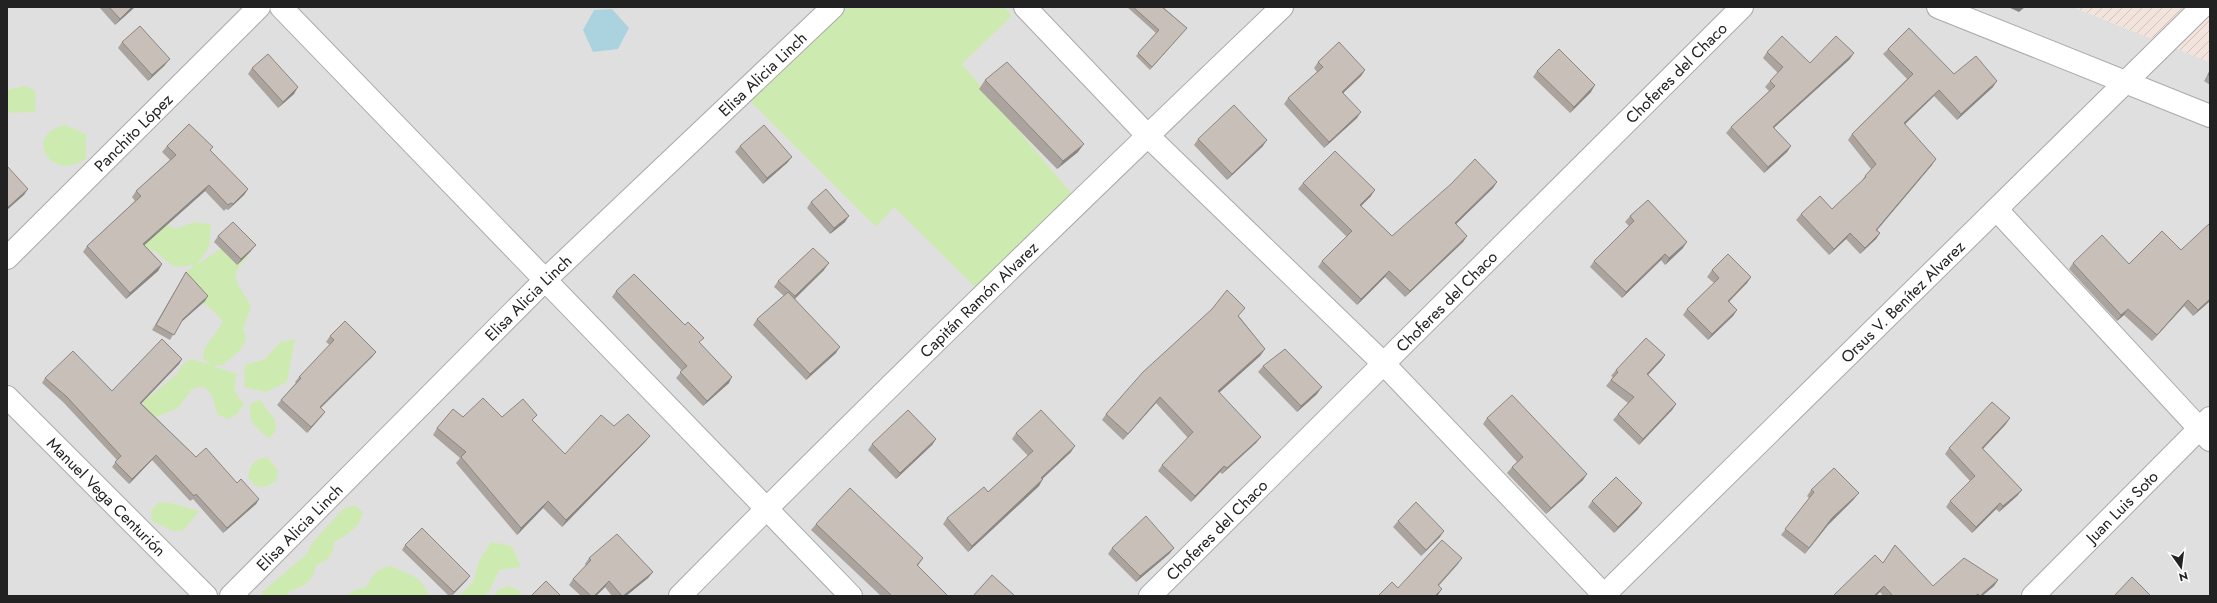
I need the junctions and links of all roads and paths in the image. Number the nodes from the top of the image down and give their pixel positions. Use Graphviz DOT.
graph roads {
  1 [pos="259,7"];
  2 [pos="281,7"];
  3 [pos="833,7"];
  4 [pos="1025,7"];
  5 [pos="1282,7"];
  6 [pos="1742,7"];
  7 [pos="1938,7"];
  8 [pos="2202,7"];
  9 [pos="2126,84"];
  10 [pos="2210,116"];
  11 [pos="1147,136"];
  12 [pos="1997,210"];
  13 [pos="7,258"];
  14 [pos="545,280"];
  15 [pos="1384,364"];
  16 [pos="7,397"];
  17 [pos="2206,429"];
  18 [pos="766,508"];
  19 [pos="206,596"];
  20 [pos="231,596"];
  21 [pos="680,596"];
  22 [pos="851,596"];
  23 [pos="1150,596"];
  24 [pos="1604,596"];
  25 [pos="2033,596"];
  1 -- 13 [label="street, Panchito López"];
  2 -- 14 [label="street"];
  3 -- 14 [label="street, Elisa Alicia Linch"];
  4 -- 11 [label="street"];
  5 -- 11 [label="street, Capitán Ramón Alvarez"];
  6 -- 15 [label="street, Choferes del Chaco"];
  7 -- 9 [label="street"];
  8 -- 9 [label="street, Orsus V. Benítez Alvarez"];
  9 -- 10 [label="street"];
  9 -- 12 [label="street, Orsus V. Benítez Alvarez"];
  11 -- 15 [label="street"];
  11 -- 18 [label="street, Capitán Ramón Alvarez"];
  12 -- 17 [label="street"];
  12 -- 24 [label="street, Orsus V. Benítez Alvarez"];
  14 -- 18 [label="street"];
  14 -- 20 [label="street, Elisa Alicia Linch"];
  15 -- 23 [label="street, Choferes del Chaco"];
  15 -- 24 [label="street"];
  16 -- 19 [label="street, Manuel Vega Centurión"];
  17 -- 25 [label="street, Juan Luis Soto"];
  18 -- 21 [label="street, Capitán Ramón Alvarez"];
  18 -- 22 [label="street"];
}
